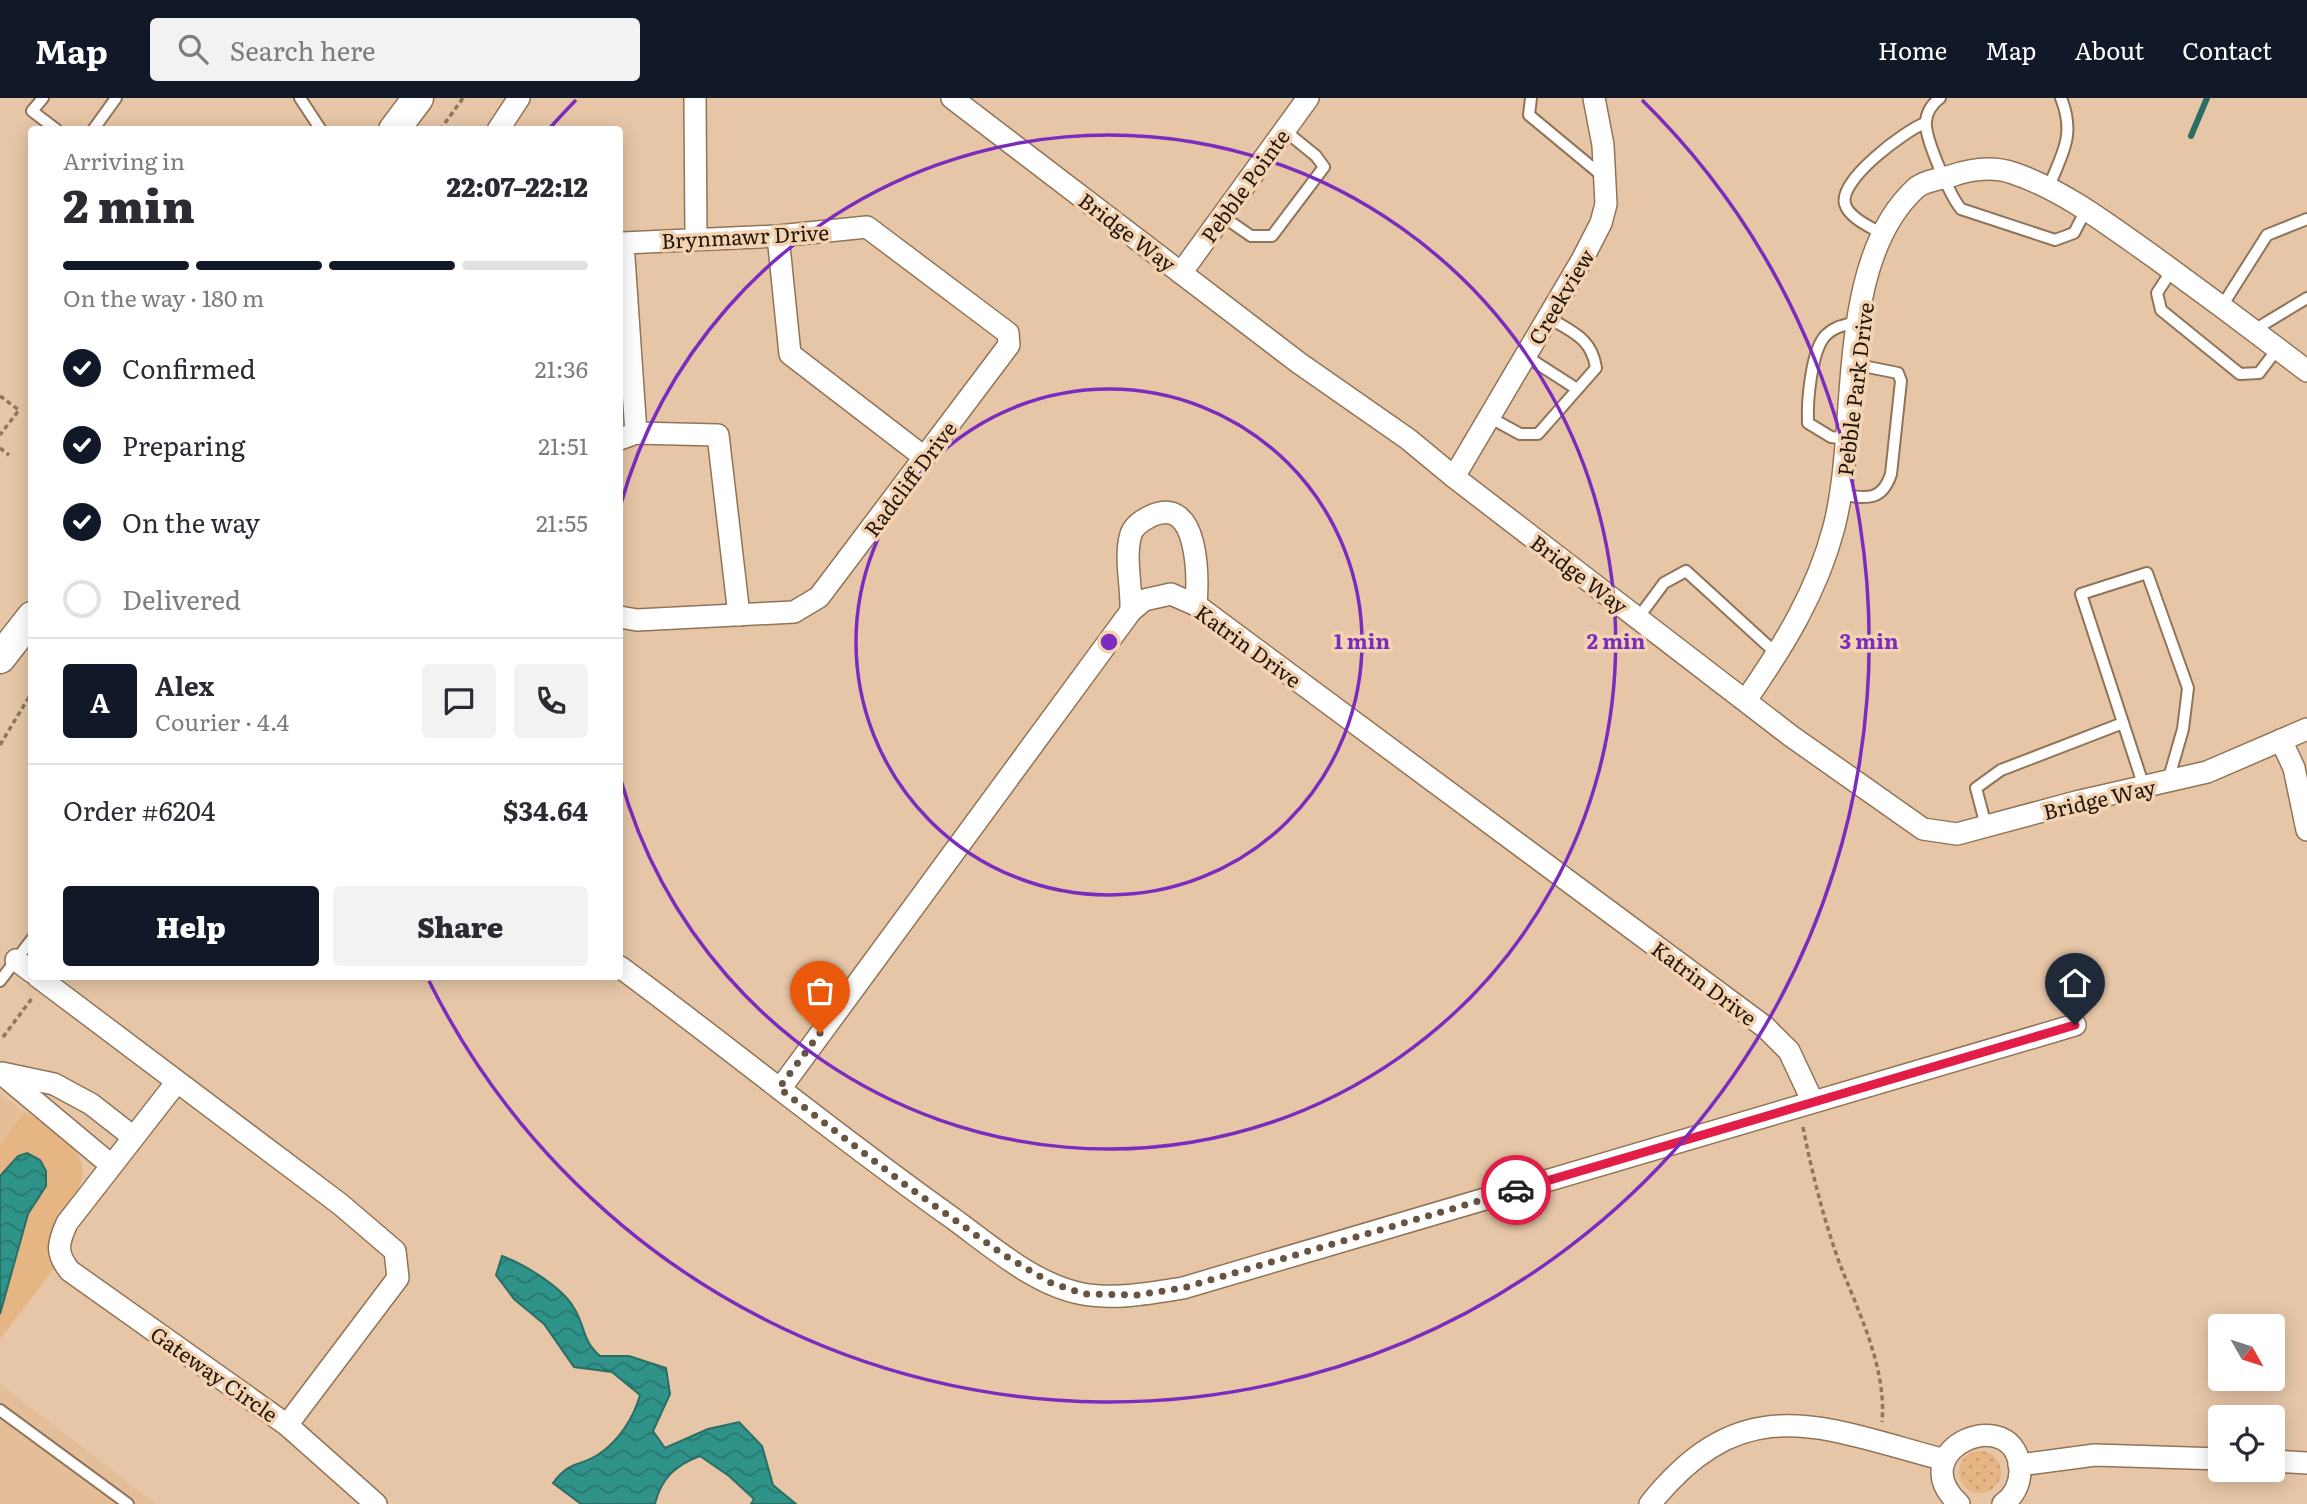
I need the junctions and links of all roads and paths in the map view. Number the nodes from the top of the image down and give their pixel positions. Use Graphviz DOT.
graph roads {
  1 [pos="43,98"];
  2 [pos="116,98"];
  3 [pos="300,98"];
  4 [pos="418,98"];
  5 [pos="463,98"];
  6 [pos="519,98"];
  7 [pos="695,98"];
  8 [pos="952,98"];
  9 [pos="1308,98"];
  10 [pos="1531,98"];
  11 [pos="1594,98"];
  12 [pos="1940,98"];
  13 [pos="2061,98"];
  14 [pos="1925,123"];
  15 [pos="52,126"];
  16 [pos="96,126"];
  17 [pos="318,126"];
  18 [pos="397,126"];
  19 [pos="443,126"];
  20 [pos="501,126"];
  21 [pos="1284,130"];
  22 [pos="1946,177"];
  23 [pos="1607,180"];
  24 [pos="2048,189"];
  25 [pos="2086,210"];
  26 [pos="1222,216"];
  27 [pos="2307,219"];
  28 [pos="867,227"];
  29 [pos="1882,234"];
  30 [pos="778,236"];
  31 [pos="696,238"];
  32 [pos="2172,270"];
  33 [pos="1181,272"];
  34 [pos="2307,298"];
  35 [pos="2222,306"];
  36 [pos="1547,317"];
  37 [pos="1857,322"];
  38 [pos="2253,330"];
  39 [pos="2278,348"];
  40 [pos="1524,355"];
  41 [pos="1853,364"];
  42 [pos="2307,371"];
  43 [pos="1577,389"];
  44 [pos="0,396"];
  45 [pos="1489,417"];
  46 [pos="0,435"];
  47 [pos="628,435"];
  48 [pos="1847,439"];
  49 [pos="0,449"];
  50 [pos="9,455"];
  51 [pos="924,457"];
  52 [pos="1454,477"];
  53 [pos="1841,495"];
  54 [pos="1196,605"];
  55 [pos="1131,611"];
  56 [pos="739,615"];
  57 [pos="623,618"];
  58 [pos="1638,618"];
  59 [pos="28,622"];
  60 [pos="1777,654"];
  61 [pos="0,658"];
  62 [pos="28,699"];
  63 [pos="1746,700"];
  64 [pos="2123,723"];
  65 [pos="2307,729"];
  66 [pos="2281,740"];
  67 [pos="0,745"];
  68 [pos="2167,782"];
  69 [pos="2144,787"];
  70 [pos="1986,827"];
  71 [pos="2307,830"];
  72 [pos="623,969"];
  73 [pos="28,974"];
  74 [pos="29,980"];
  75 [pos="41,980"];
  76 [pos="0,981"];
  77 [pos="2075,1025"];
  78 [pos="3,1037"];
  79 [pos="1,1073"];
  80 [pos="176,1083"];
  81 [pos="779,1088"];
  82 [pos="1806,1103"];
  83 [pos="132,1136"];
  84 [pos="111,1165"];
  85 [pos="0,1410"];
  86 [pos="287,1424"];
  87 [pos="1878,1440"];
  88 [pos="2208,1459"];
  89 [pos="1945,1460"];
  90 [pos="2285,1462"];
  91 [pos="2307,1463"];
  92 [pos="2020,1465"];
  93 [pos="128,1504"];
  94 [pos="376,1504"];
  95 [pos="1650,1504"];
  96 [pos="1959,1504"];
  97 [pos="2003,1504"];
  1 -- 15 [label="lane"];
  2 -- 16 [label="lane"];
  3 -- 17 [label="lane"];
  4 -- 18 [label="street"];
  5 -- 19 [label="path"];
  6 -- 20 [label="street"];
  7 -- 31 [label="street"];
  8 -- 33 [label="street, Bridge Way"];
  9 -- 21 [label="street, Pebble Pointe"];
  10 -- 23 [label="lane"];
  11 -- 23 [label="street, Creekview"];
  12 -- 14 [label="lane"];
  13 -- 24 [label="lane"];
  14 -- 22 [label="lane"];
  14 -- 29 [label="lane"];
  21 -- 26 [label="street, Pebble Pointe"];
  21 -- 26 [label="lane"];
  22 -- 24 [label="street, Pebble Park Drive"];
  22 -- 25 [label="lane"];
  22 -- 29 [label="street, Pebble Park Drive"];
  23 -- 36 [label="street, Creekview"];
  24 -- 25 [label="street, Pebble Park Drive"];
  25 -- 32 [label="street, Pebble Park Drive"];
  26 -- 33 [label="street, Pebble Pointe"];
  27 -- 35 [label="lane"];
  28 -- 30 [label="street, Brynmawr Drive"];
  28 -- 51 [label="street, Radcliff Drive"];
  29 -- 37 [label="street, Pebble Park Drive"];
  30 -- 31 [label="street, Brynmawr Drive"];
  30 -- 51 [label="street"];
  31 -- 47 [label="street, Brynmawr Drive"];
  32 -- 35 [label="street, Pebble Park Drive"];
  32 -- 39 [label="lane"];
  33 -- 52 [label="street, Bridge Way"];
  34 -- 38 [label="lane"];
  35 -- 38 [label="street, Pebble Park Drive"];
  36 -- 40 [label="street, Creekview"];
  36 -- 43 [label="lane"];
  37 -- 41 [label="street, Pebble Park Drive"];
  37 -- 48 [label="lane"];
  38 -- 39 [label="street, Pebble Park Drive"];
  39 -- 42 [label="street, Pebble Park Drive"];
  40 -- 43 [label="lane"];
  40 -- 45 [label="street, Creekview"];
  41 -- 48 [label="street, Pebble Park Drive"];
  41 -- 53 [label="lane"];
  43 -- 45 [label="lane"];
  44 -- 46 [label="path"];
  45 -- 52 [label="street, Creekview"];
  47 -- 56 [label="street"];
  48 -- 53 [label="street, Pebble Park Drive"];
  49 -- 50 [label="path"];
  51 -- 56 [label="street, Radcliff Drive"];
  52 -- 58 [label="street, Bridge Way"];
  53 -- 60 [label="street, Pebble Park Drive"];
  54 -- 55 [label="street, Katrin Drive"];
  54 -- 55 [label="street"];
  54 -- 82 [label="street, Katrin Drive"];
  55 -- 81 [label="street, Katrin Drive"];
  56 -- 57 [label="street, Radcliff Drive"];
  58 -- 60 [label="lane"];
  58 -- 63 [label="street, Bridge Way"];
  59 -- 61 [label="street"];
  60 -- 63 [label="street, Pebble Park Drive"];
  62 -- 67 [label="path"];
  63 -- 70 [label="street, Bridge Way"];
  64 -- 68 [label="lane"];
  64 -- 69 [label="lane"];
  64 -- 70 [label="lane"];
  65 -- 66 [label="street, Bridge Way"];
  66 -- 68 [label="street, Bridge Way"];
  66 -- 71 [label="street"];
  68 -- 69 [label="street, Bridge Way"];
  69 -- 70 [label="street, Bridge Way"];
  72 -- 81 [label="street"];
  73 -- 76 [label="lane"];
  74 -- 78 [label="path"];
  75 -- 80 [label="street, Gateway Circle"];
  77 -- 82 [label="street"];
  79 -- 83 [label="street"];
  79 -- 84 [label="street"];
  80 -- 83 [label="street, Gateway Circle"];
  80 -- 86 [label="street, Gateway Circle"];
  81 -- 82 [label="street"];
  82 -- 87 [label="path"];
  83 -- 84 [label="street, Gateway Circle"];
  84 -- 86 [label="street, Gateway Circle"];
  85 -- 93 [label="lane"];
  86 -- 94 [label="street"];
  87 -- 89 [label="street"];
  87 -- 95 [label="street"];
  88 -- 92 [label="street"];
  89 -- 92 [label="street"];
  89 -- 96 [label="street"];
  90 -- 91 [label="street"];
  92 -- 97 [label="street"];
}
